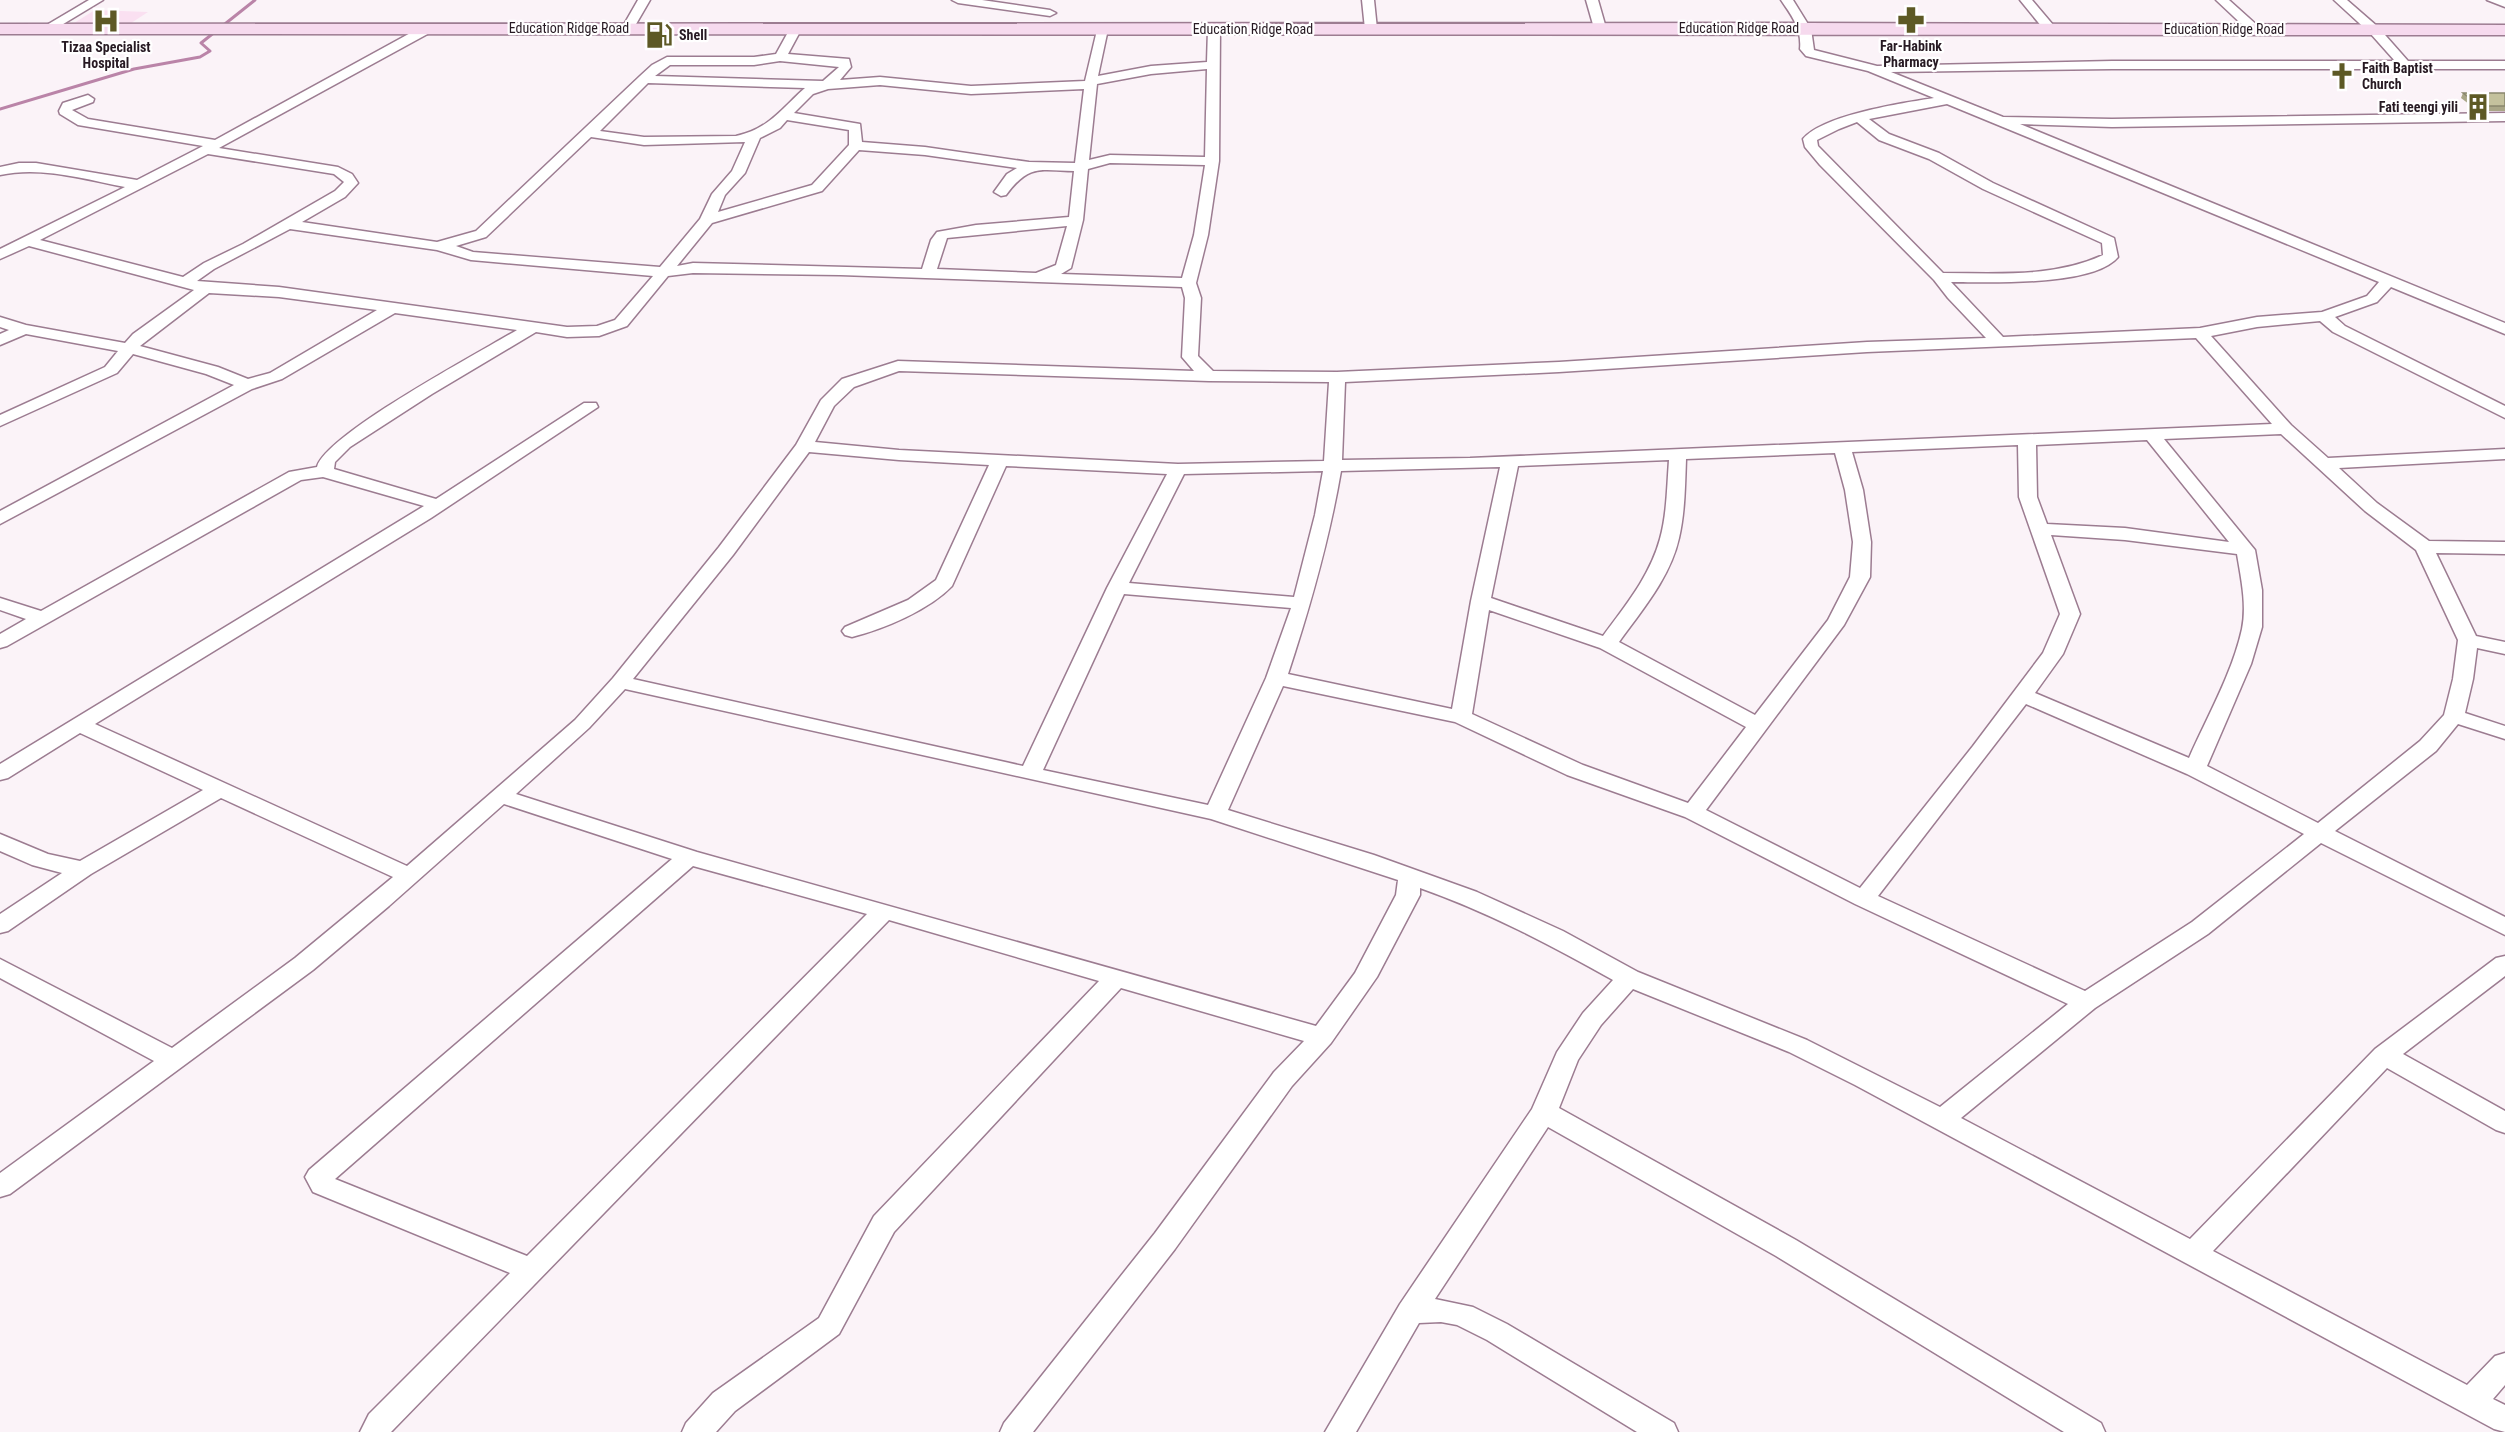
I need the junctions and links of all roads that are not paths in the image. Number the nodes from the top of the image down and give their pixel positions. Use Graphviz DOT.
graph roads {
  1 [pos="97,0"];
  2 [pos="644,0"];
  3 [pos="958,0"];
  4 [pos="1368,0"];
  5 [pos="1592,0"];
  6 [pos="1787,0"];
  7 [pos="2026,0"];
  8 [pos="2222,0"];
  9 [pos="2340,0"];
  10 [pos="2493,0"];
  11 [pos="2505,4"];
  12 [pos="1050,14"];
  13 [pos="429,28"];
  14 [pos="628,28"];
  15 [pos="796,28"];
  16 [pos="1102,28"];
  17 [pos="1371,28"];
  18 [pos="1600,28"];
  19 [pos="1806,28"];
  20 [pos="0,29"];
  21 [pos="46,29"];
  22 [pos="1214,29"];
  23 [pos="2050,29"];
  24 [pos="2254,29"];
  25 [pos="2374,30"];
  26 [pos="2505,30"];
  27 [pos="780,57"];
  28 [pos="2404,64"];
  29 [pos="1212,65"];
  30 [pos="2505,65"];
  31 [pos="1872,68"];
  32 [pos="644,79"];
  33 [pos="1090,83"];
  34 [pos="826,85"];
  35 [pos="1915,86"];
  36 [pos="88,99"];
  37 [pos="1946,100"];
  38 [pos="1910,104"];
  39 [pos="785,116"];
  40 [pos="2505,117"];
  41 [pos="1861,119"];
  42 [pos="1994,120"];
  43 [pos="594,127"];
  44 [pos="754,136"];
  45 [pos="856,146"];
  46 [pos="211,147"];
  47 [pos="1212,161"];
  48 [pos="1029,166"];
  49 [pos="1080,167"];
  50 [pos="0,171"];
  51 [pos="139,185"];
  52 [pos="1001,192"];
  53 [pos="707,220"];
  54 [pos="1076,220"];
  55 [pos="287,224"];
  56 [pos="28,242"];
  57 [pos="437,246"];
  58 [pos="0,255"];
  59 [pos="664,272"];
  60 [pos="929,273"];
  61 [pos="1939,277"];
  62 [pos="1038,278"];
  63 [pos="2388,281"];
  64 [pos="186,282"];
  65 [pos="1188,282"];
  66 [pos="206,288"];
  67 [pos="390,309"];
  68 [pos="2324,316"];
  69 [pos="0,322"];
  70 [pos="532,328"];
  71 [pos="24,329"];
  72 [pos="2505,329"];
  73 [pos="2200,333"];
  74 [pos="0,340"];
  75 [pos="1998,341"];
  76 [pos="129,348"];
  77 [pos="1190,357"];
  78 [pos="1159,375"];
  79 [pos="1209,376"];
  80 [pos="1337,376"];
  81 [pos="246,385"];
  82 [pos="590,407"];
  83 [pos="2505,413"];
  84 [pos="0,421"];
  85 [pos="2285,429"];
  86 [pos="2152,435"];
  87 [pos="2026,440"];
  88 [pos="804,446"];
  89 [pos="1842,447"];
  90 [pos="2505,454"];
  91 [pos="1678,455"];
  92 [pos="999,459"];
  93 [pos="1510,461"];
  94 [pos="2323,464"];
  95 [pos="1333,465"];
  96 [pos="1178,468"];
  97 [pos="324,472"];
  98 [pos="439,505"];
  99 [pos="0,519"];
  100 [pos="2040,529"];
  101 [pos="2424,548"];
  102 [pos="2505,548"];
  103 [pos="2246,550"];
  104 [pos="1118,588"];
  105 [pos="1480,601"];
  106 [pos="1302,603"];
  107 [pos="0,604"];
  108 [pos="42,618"];
  109 [pos="852,631"];
  110 [pos="2468,640"];
  111 [pos="0,642"];
  112 [pos="1607,644"];
  113 [pos="2505,648"];
  114 [pos="1276,678"];
  115 [pos="620,682"];
  116 [pos="2022,695"];
  117 [pos="2454,716"];
  118 [pos="1461,717"];
  119 [pos="1759,725"];
  120 [pos="81,726"];
  121 [pos="2505,733"];
  122 [pos="2195,769"];
  123 [pos="0,773"];
  124 [pos="1030,774"];
  125 [pos="219,790"];
  126 [pos="501,796"];
  127 [pos="1693,812"];
  128 [pos="1215,813"];
  129 [pos="2318,833"];
  130 [pos="0,841"];
  131 [pos="689,857"];
  132 [pos="82,869"];
  133 [pos="1410,875"];
  134 [pos="410,876"];
  135 [pos="1863,899"];
  136 [pos="884,911"];
  137 [pos="0,925"];
  138 [pos="2505,927"];
  139 [pos="2505,964"];
  140 [pos="0,967"];
  141 [pos="1116,978"];
  142 [pos="1629,978"];
  143 [pos="2086,1002"];
  144 [pos="1322,1037"];
  145 [pos="2384,1055"];
  146 [pos="172,1059"];
  147 [pos="1544,1112"];
  148 [pos="1941,1120"];
  149 [pos="2505,1123"];
  150 [pos="0,1187"];
  151 [pos="2192,1255"];
  152 [pos="532,1270"];
  153 [pos="1410,1312"];
  154 [pos="2505,1365"];
  155 [pos="2471,1402"];
  156 [pos="2505,1420"];
  157 [pos="375,1432"];
  158 [pos="697,1432"];
  159 [pos="1015,1432"];
  160 [pos="1340,1432"];
  161 [pos="1664,1432"];
  162 [pos="2090,1432"];
  1 -- 21 [label="street"];
  2 -- 14 [label="street"];
  3 -- 12 [label="street"];
  4 -- 17 [label="street"];
  5 -- 18 [label="street"];
  6 -- 19 [label="street"];
  7 -- 23 [label="street"];
  8 -- 24 [label="street"];
  9 -- 25 [label="street"];
  10 -- 11 [label="street"];
  12 -- 15 [label="main road, Education Ridge Road"];
  12 -- 16 [label="main road, Education Ridge Road"];
  13 -- 14 [label="main road, Education Ridge Road"];
  13 -- 21 [label="main road, Education Ridge Road"];
  13 -- 46 [label="street"];
  14 -- 15 [label="main road, Education Ridge Road"];
  15 -- 27 [label="street"];
  16 -- 22 [label="main road, Education Ridge Road"];
  16 -- 33 [label="street"];
  17 -- 18 [label="main road, Education Ridge Road"];
  17 -- 22 [label="main road, Education Ridge Road"];
  18 -- 19 [label="main road, Education Ridge Road"];
  19 -- 23 [label="main road, Education Ridge Road"];
  19 -- 31 [label="street"];
  20 -- 21 [label="main road, Education Ridge Road"];
  22 -- 29 [label="street"];
  23 -- 24 [label="main road, Education Ridge Road"];
  24 -- 25 [label="main road, Education Ridge Road"];
  25 -- 26 [label="main road, Education Ridge Road"];
  25 -- 28 [label="street"];
  27 -- 32 [label="street"];
  27 -- 34 [label="street"];
  28 -- 30 [label="street"];
  28 -- 31 [label="street"];
  29 -- 33 [label="street"];
  29 -- 47 [label="street"];
  31 -- 35 [label="street"];
  32 -- 34 [label="street"];
  32 -- 43 [label="street"];
  33 -- 34 [label="street"];
  33 -- 49 [label="street"];
  34 -- 39 [label="street"];
  35 -- 37 [label="street"];
  35 -- 38 [label="street"];
  36 -- 46 [label="street"];
  37 -- 38 [label="street"];
  37 -- 42 [label="street"];
  38 -- 41 [label="street"];
  39 -- 44 [label="street"];
  39 -- 45 [label="street"];
  40 -- 42 [label="street"];
  41 -- 61 [label="street"];
  41 -- 61 [label="street"];
  42 -- 63 [label="street"];
  43 -- 44 [label="street"];
  43 -- 57 [label="street"];
  44 -- 53 [label="street"];
  45 -- 48 [label="street"];
  45 -- 53 [label="street"];
  46 -- 51 [label="street"];
  46 -- 55 [label="street"];
  47 -- 49 [label="street"];
  47 -- 65 [label="street"];
  48 -- 49 [label="street"];
  48 -- 52 [label="street"];
  49 -- 54 [label="street"];
  50 -- 51 [label="street"];
  51 -- 56 [label="street"];
  53 -- 59 [label="street"];
  54 -- 60 [label="street"];
  54 -- 62 [label="street"];
  55 -- 57 [label="street"];
  55 -- 64 [label="street"];
  56 -- 58 [label="street"];
  56 -- 64 [label="street"];
  57 -- 59 [label="street"];
  59 -- 60 [label="street"];
  59 -- 70 [label="street"];
  60 -- 62 [label="street"];
  61 -- 75 [label="street"];
  62 -- 65 [label="street"];
  63 -- 68 [label="street"];
  63 -- 72 [label="street"];
  64 -- 66 [label="street"];
  65 -- 77 [label="street"];
  66 -- 67 [label="street"];
  66 -- 76 [label="street"];
  67 -- 70 [label="street"];
  67 -- 81 [label="street"];
  68 -- 73 [label="street"];
  68 -- 83 [label="street"];
  69 -- 71 [label="street"];
  70 -- 97 [label="street"];
  71 -- 74 [label="street"];
  71 -- 76 [label="street"];
  73 -- 75 [label="street"];
  73 -- 85 [label="street"];
  75 -- 80 [label="street"];
  76 -- 81 [label="street"];
  76 -- 84 [label="street"];
  77 -- 78 [label="street"];
  77 -- 79 [label="street"];
  78 -- 79 [label="street"];
  78 -- 88 [label="street"];
  79 -- 80 [label="street"];
  80 -- 95 [label="street"];
  81 -- 99 [label="street"];
  82 -- 98 [label="street"];
  85 -- 86 [label="street"];
  85 -- 94 [label="street"];
  86 -- 87 [label="street"];
  86 -- 103 [label="street"];
  87 -- 89 [label="street"];
  87 -- 100 [label="street"];
  88 -- 92 [label="street"];
  88 -- 115 [label="street"];
  89 -- 91 [label="street"];
  89 -- 119 [label="street"];
  90 -- 94 [label="street"];
  91 -- 93 [label="street"];
  91 -- 112 [label="street"];
  92 -- 96 [label="street"];
  92 -- 109 [label="street"];
  93 -- 95 [label="street"];
  93 -- 105 [label="street"];
  94 -- 101 [label="street"];
  95 -- 96 [label="street"];
  95 -- 106 [label="street"];
  96 -- 104 [label="street"];
  97 -- 98 [label="street"];
  97 -- 108 [label="street"];
  98 -- 120 [label="street"];
  100 -- 103 [label="street"];
  100 -- 116 [label="street"];
  101 -- 102 [label="street"];
  101 -- 110 [label="street"];
  103 -- 122 [label="street"];
  104 -- 106 [label="street"];
  104 -- 124 [label="street"];
  105 -- 112 [label="street"];
  105 -- 118 [label="street"];
  106 -- 114 [label="street"];
  107 -- 108 [label="street"];
  108 -- 111 [label="street"];
  110 -- 113 [label="street"];
  110 -- 117 [label="street"];
  112 -- 119 [label="street"];
  114 -- 118 [label="street"];
  114 -- 128 [label="street"];
  115 -- 124 [label="street"];
  115 -- 126 [label="street"];
  116 -- 122 [label="street"];
  116 -- 135 [label="street"];
  117 -- 121 [label="street"];
  117 -- 129 [label="street"];
  118 -- 127 [label="street"];
  119 -- 127 [label="street"];
  120 -- 123 [label="street"];
  120 -- 125 [label="street"];
  122 -- 129 [label="street"];
  124 -- 128 [label="street"];
  125 -- 132 [label="street"];
  125 -- 134 [label="street"];
  126 -- 131 [label="street"];
  126 -- 134 [label="street"];
  127 -- 135 [label="street"];
  128 -- 133 [label="street"];
  129 -- 138 [label="street"];
  129 -- 143 [label="street"];
  130 -- 132 [label="street"];
  131 -- 136 [label="street"];
  131 -- 152 [label="street"];
  132 -- 137 [label="street"];
  133 -- 142 [label="street"];
  133 -- 144 [label="street"];
  134 -- 146 [label="street"];
  135 -- 143 [label="street"];
  136 -- 141 [label="street"];
  136 -- 152 [label="street"];
  139 -- 145 [label="street"];
  140 -- 146 [label="street"];
  141 -- 144 [label="street"];
  141 -- 158 [label="street"];
  142 -- 147 [label="street"];
  142 -- 148 [label="street"];
  143 -- 148 [label="street"];
  144 -- 159 [label="street"];
  145 -- 149 [label="street"];
  145 -- 151 [label="street"];
  146 -- 150 [label="street"];
  147 -- 153 [label="street"];
  147 -- 162 [label="street"];
  148 -- 151 [label="street"];
  151 -- 155 [label="street"];
  152 -- 157 [label="street"];
  153 -- 160 [label="street"];
  153 -- 161 [label="street"];
  154 -- 155 [label="street"];
  155 -- 156 [label="street"];
}
